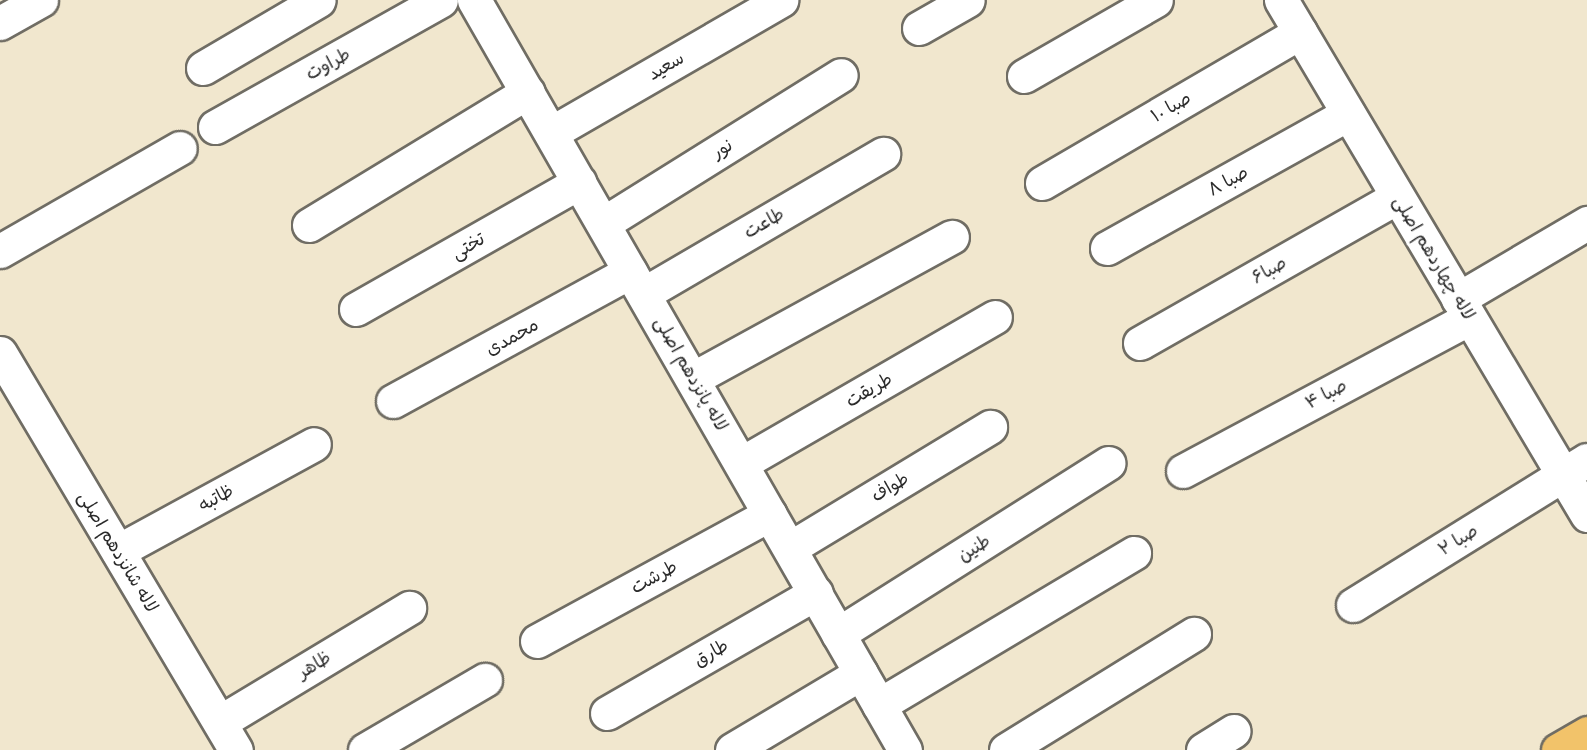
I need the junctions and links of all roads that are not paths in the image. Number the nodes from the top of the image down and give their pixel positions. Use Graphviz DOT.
graph roads {
  1 [pos="41,0"];
  2 [pos="319,0"];
  3 [pos="441,0"];
  4 [pos="474,0"];
  5 [pos="781,0"];
  6 [pos="968,0"];
  7 [pos="1156,0"];
  8 [pos="1281,0"];
  9 [pos="0,23"];
  10 [pos="919,28"];
  11 [pos="1300,32"];
  12 [pos="203,68"];
  13 [pos="841,75"];
  14 [pos="1024,76"];
  15 [pos="528,92"];
  16 [pos="1348,114"];
  17 [pos="215,128"];
  18 [pos="551,133"];
  19 [pos="180,148"];
  20 [pos="883,154"];
  21 [pos="580,182"];
  22 [pos="1042,183"];
  23 [pos="1397,197"];
  24 [pos="604,223"];
  25 [pos="1587,223"];
  26 [pos="309,225"];
  27 [pos="952,237"];
  28 [pos="1107,248"];
  29 [pos="0,250"];
  30 [pos="638,283"];
  31 [pos="1463,308"];
  32 [pos="356,309"];
  33 [pos="995,317"];
  34 [pos="1140,343"];
  35 [pos="0,353"];
  36 [pos="694,378"];
  37 [pos="393,401"];
  38 [pos="990,427"];
  39 [pos="314,444"];
  40 [pos="742,463"];
  41 [pos="1109,463"];
  42 [pos="1575,468"];
  43 [pos="1183,471"];
  44 [pos="770,514"];
  45 [pos="1587,515"];
  46 [pos="790,548"];
  47 [pos="118,551"];
  48 [pos="1134,553"];
  49 [pos="816,594"];
  50 [pos="1353,605"];
  51 [pos="409,608"];
  52 [pos="1194,633"];
  53 [pos="838,634"];
  54 [pos="537,641"];
  55 [pos="861,673"];
  56 [pos="485,680"];
  57 [pos="879,705"];
  58 [pos="607,713"];
  59 [pos="220,722"];
  60 [pos="1233,731"];
  61 [pos="1587,733"];
  62 [pos="236,750"];
  63 [pos="365,750"];
  64 [pos="732,750"];
  65 [pos="905,750"];
  66 [pos="1006,750"];
  67 [pos="1203,750"];
  68 [pos="1558,750"];
  1 -- 9 [label="street"];
  2 -- 12 [label="street"];
  3 -- 17 [label="street, طراوت"];
  4 -- 15 [label="street, لاله پانزدهم اصلی"];
  5 -- 18 [label="street, سعید"];
  6 -- 10 [label="street"];
  7 -- 14 [label="street"];
  8 -- 11 [label="street, لاله چهاردهم اصلی"];
  11 -- 16 [label="street, لاله چهاردهم اصلی"];
  11 -- 22 [label="street, صبا ۱۰"];
  13 -- 24 [label="street, نور"];
  15 -- 18 [label="street, لاله پانزدهم اصلی"];
  15 -- 26 [label="street"];
  16 -- 23 [label="street, لاله چهاردهم اصلی"];
  16 -- 28 [label="street, صبا ۸"];
  18 -- 21 [label="street, لاله پانزدهم اصلی"];
  19 -- 29 [label="street"];
  20 -- 30 [label="street, طاعت"];
  21 -- 24 [label="street, لاله پانزدهم اصلی"];
  21 -- 32 [label="street, تختی"];
  23 -- 31 [label="street, لاله چهاردهم اصلی"];
  23 -- 34 [label="street, صبا۶"];
  24 -- 30 [label="street, لاله پانزدهم اصلی"];
  25 -- 31 [label="street, صبا ۴"];
  27 -- 36 [label="street"];
  30 -- 36 [label="street, لاله پانزدهم اصلی"];
  30 -- 37 [label="street, محمدی"];
  31 -- 42 [label="street, لاله چهاردهم اصلی"];
  31 -- 43 [label="street, صبا ۴"];
  33 -- 40 [label="street, طریقت"];
  35 -- 47 [label="street, لاله شانزدهم اصلی"];
  36 -- 40 [label="street, لاله پانزدهم اصلی"];
  38 -- 46 [label="street, طواف"];
  39 -- 47 [label="street, ظاتبه"];
  40 -- 44 [label="street, لاله پانزدهم اصلی"];
  41 -- 53 [label="street, طنین"];
  42 -- 45 [label="street, لاله چهاردهم اصلی"];
  42 -- 50 [label="street, صبا ۲"];
  44 -- 46 [label="street, لاله پانزدهم اصلی"];
  44 -- 54 [label="street, طرشت"];
  46 -- 49 [label="street, لاله پانزدهم اصلی"];
  47 -- 59 [label="street, لاله شانزدهم اصلی"];
  48 -- 57 [label="street"];
  49 -- 53 [label="street, لاله پانزدهم اصلی"];
  49 -- 58 [label="street, طارق"];
  51 -- 59 [label="street, ظاهر"];
  52 -- 66 [label="street"];
  53 -- 55 [label="street, لاله پانزدهم اصلی"];
  55 -- 57 [label="street, لاله پانزدهم اصلی"];
  55 -- 64 [label="street"];
  56 -- 63 [label="street"];
  57 -- 65 [label="street, لاله پانزدهم اصلی"];
  59 -- 62 [label="street, لاله شانزدهم اصلی"];
  60 -- 67 [label="street"];
  61 -- 68 [label="main road"];
}
